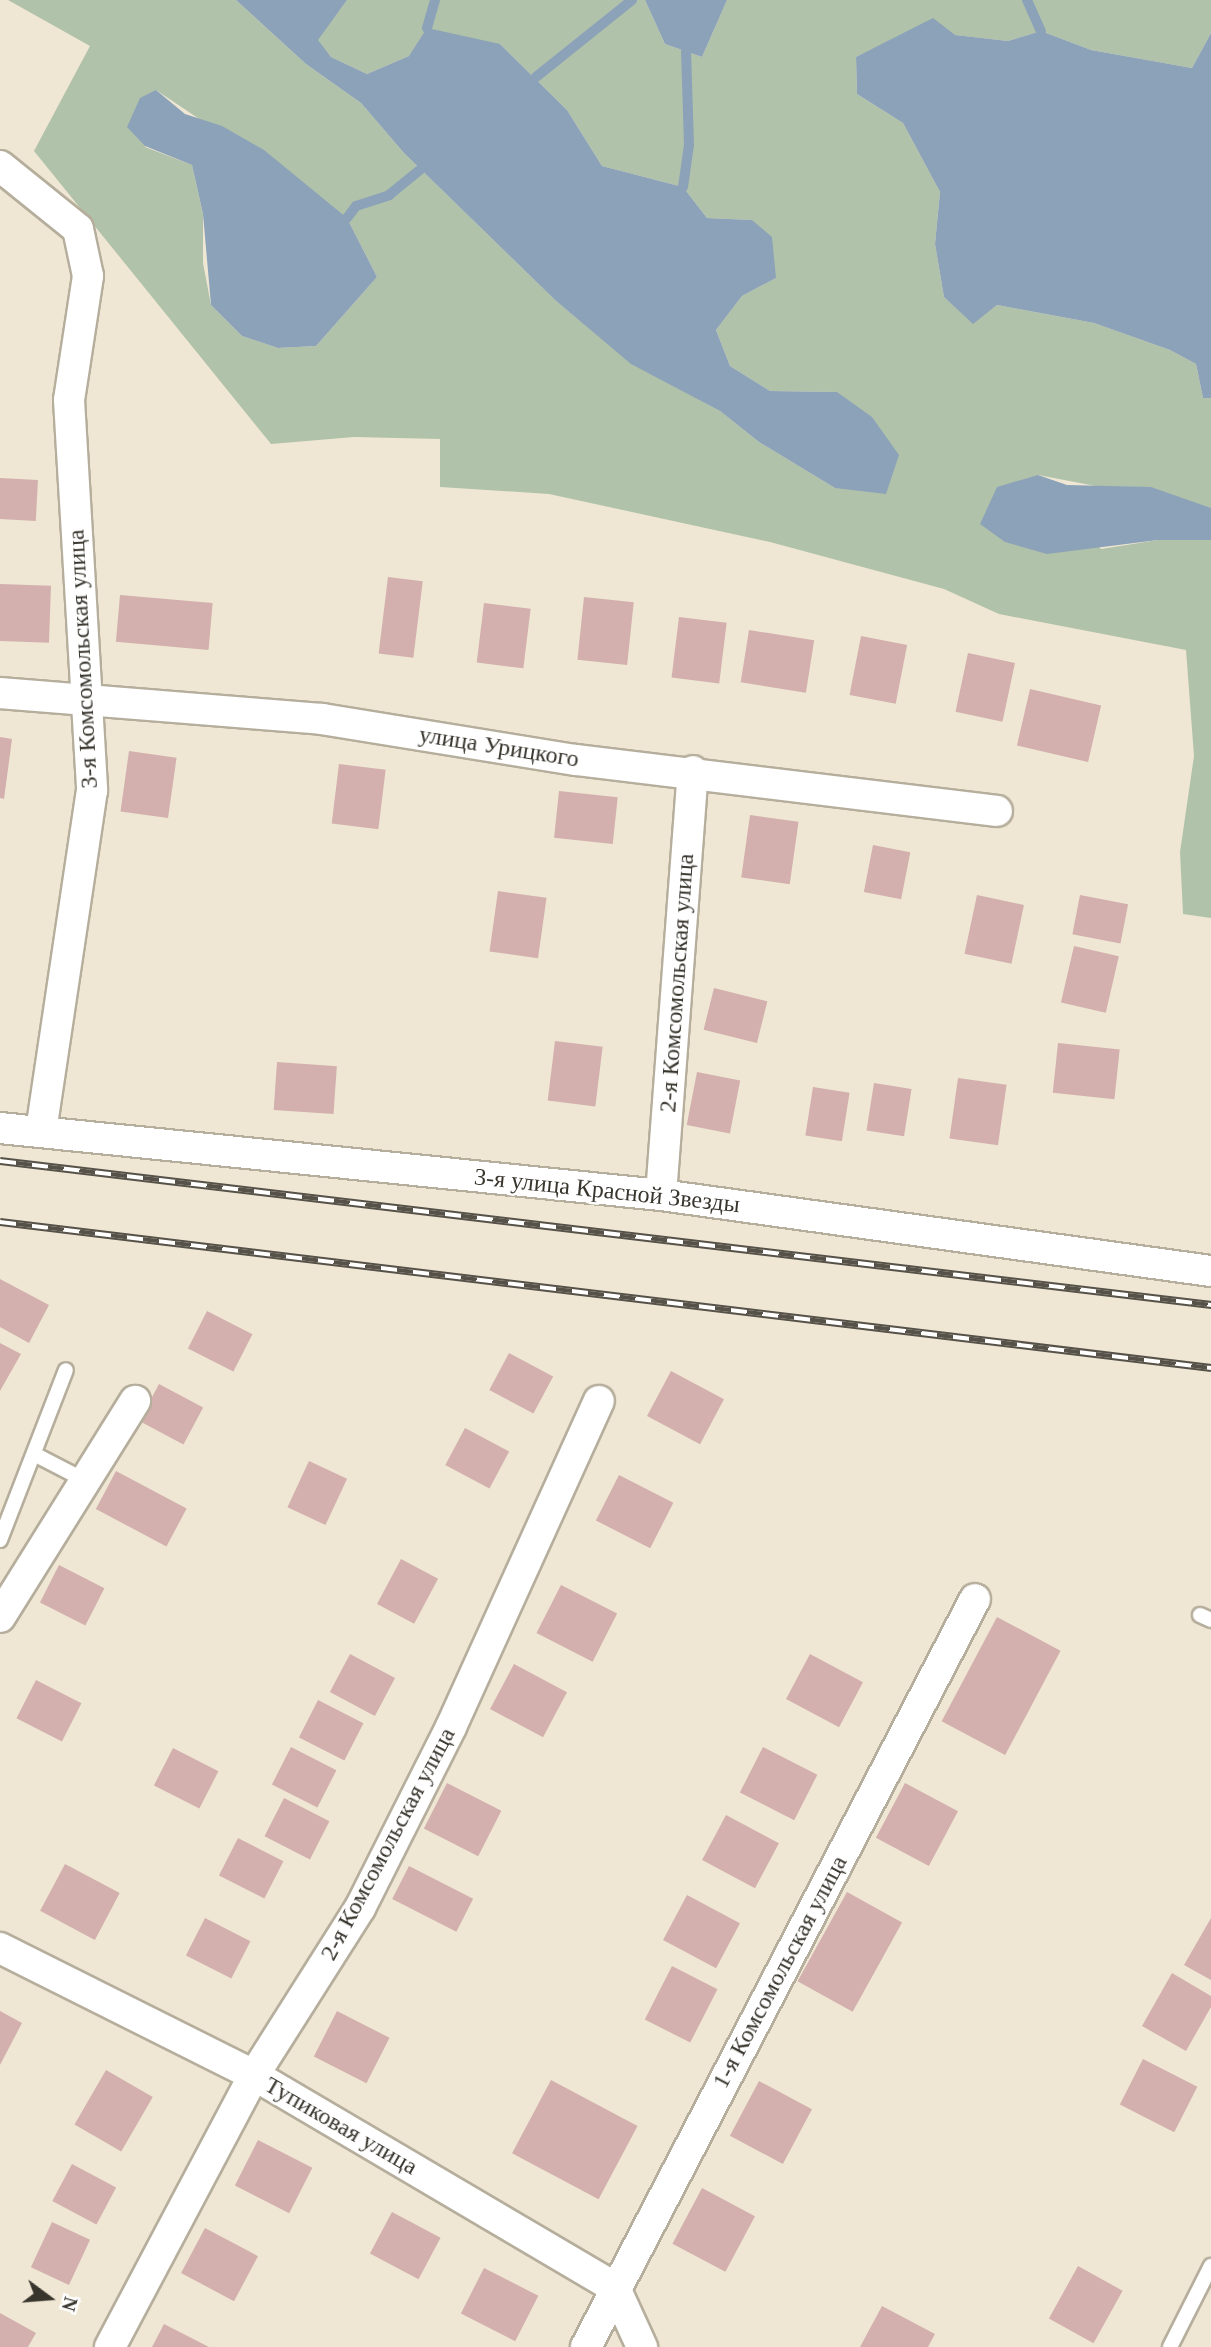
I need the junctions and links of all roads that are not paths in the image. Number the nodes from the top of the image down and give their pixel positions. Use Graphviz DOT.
graph roads {
  1 [pos="0,166"];
  2 [pos="0,693"];
  3 [pos="90,697"];
  4 [pos="693,771"];
  5 [pos="997,811"];
  6 [pos="0,1128"];
  7 [pos="41,1132"];
  8 [pos="661,1195"];
  9 [pos="1211,1271"];
  10 [pos="66,1370"];
  11 [pos="135,1401"];
  12 [pos="599,1401"];
  13 [pos="34,1454"];
  14 [pos="88,1482"];
  15 [pos="0,1540"];
  16 [pos="975,1599"];
  17 [pos="0,1617"];
  18 [pos="0,1948"];
  19 [pos="254,2075"];
  20 [pos="1211,2266"];
  21 [pos="615,2288"];
  22 [pos="110,2347"];
  23 [pos="586,2347"];
  24 [pos="642,2347"];
  25 [pos="1170,2347"];
  1 -- 3 [label="street, 3-я Комсомольская улица"];
  2 -- 3 [label="street, улица Урицкого"];
  3 -- 4 [label="street, улица Урицкого"];
  3 -- 7 [label="street, 3-я Комсомольская улица"];
  4 -- 5 [label="street, улица Урицкого"];
  4 -- 8 [label="street, 2-я Комсомольская улица"];
  6 -- 7 [label="street, 3-я улица Красной Звезды"];
  7 -- 8 [label="street, 3-я улица Красной Звезды"];
  8 -- 9 [label="street, 3-я улица Красной Звезды"];
  10 -- 13 [label="lane"];
  11 -- 14 [label="street"];
  12 -- 19 [label="street, 2-я Комсомольская улица"];
  13 -- 14 [label="lane"];
  13 -- 15 [label="lane"];
  14 -- 17 [label="street"];
  16 -- 21 [label="street, 1-я Комсомольская улица"];
  18 -- 19 [label="street, Тупиковая улица"];
  19 -- 21 [label="street, Тупиковая улица"];
  19 -- 22 [label="street, 2-я Комсомольская улица"];
  20 -- 25 [label="lane"];
  21 -- 23 [label="street, 1-я Комсомольская улица"];
  21 -- 24 [label="street"];
}
